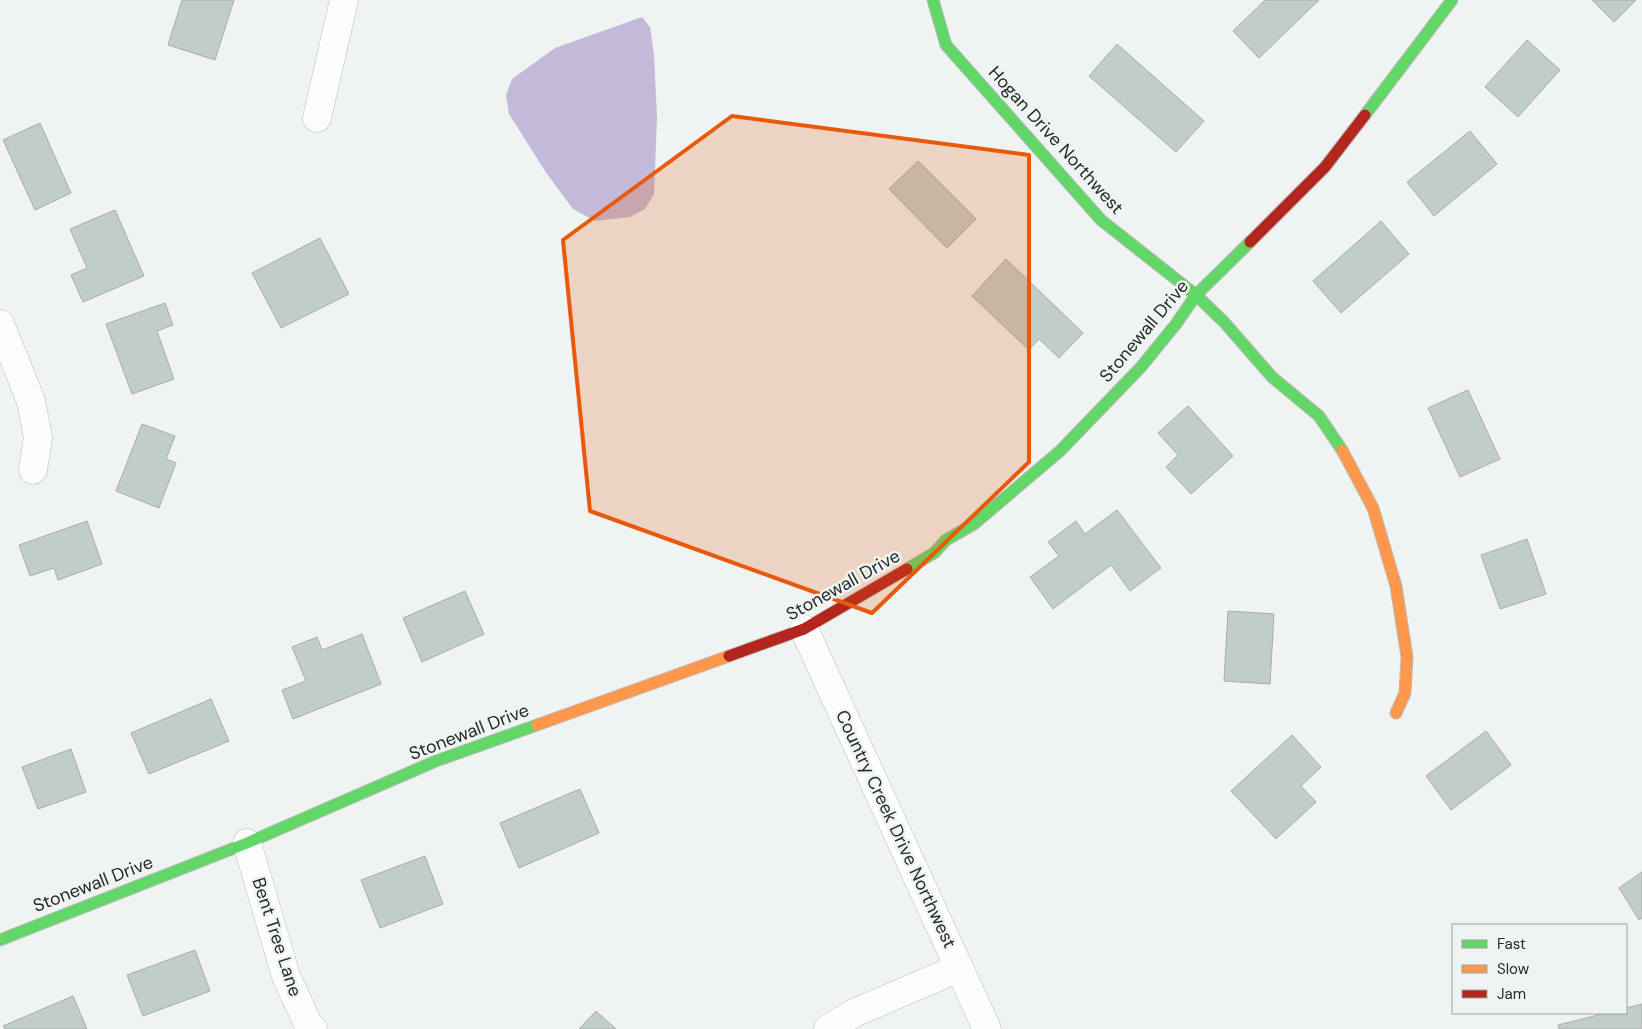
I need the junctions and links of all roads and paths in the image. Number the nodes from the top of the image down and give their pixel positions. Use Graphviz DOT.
graph roads {
  1 [pos="344,0"];
  2 [pos="932,0"];
  3 [pos="1452,0"];
  4 [pos="317,118"];
  5 [pos="1196,294"];
  6 [pos="0,324"];
  7 [pos="33,470"];
  8 [pos="804,629"];
  9 [pos="1396,713"];
  10 [pos="247,843"];
  11 [pos="0,940"];
  12 [pos="960,968"];
  13 [pos="313,1029"];
  14 [pos="828,1029"];
  15 [pos="987,1029"];
  1 -- 4 [label="street"];
  2 -- 5 [label="street, Hogan Drive Northwest"];
  3 -- 5 [label="street, Stonewall Drive"];
  5 -- 8 [label="street, Stonewall Drive"];
  5 -- 9 [label="street, Hogan Drive Northwest"];
  6 -- 7 [label="street"];
  8 -- 10 [label="street, Stonewall Drive"];
  8 -- 12 [label="street, Country Creek Drive Northwest"];
  10 -- 11 [label="street, Stonewall Drive"];
  10 -- 13 [label="street, Bent Tree Lane"];
  12 -- 14 [label="street"];
  12 -- 15 [label="street, Country Creek Drive Northwest"];
}
